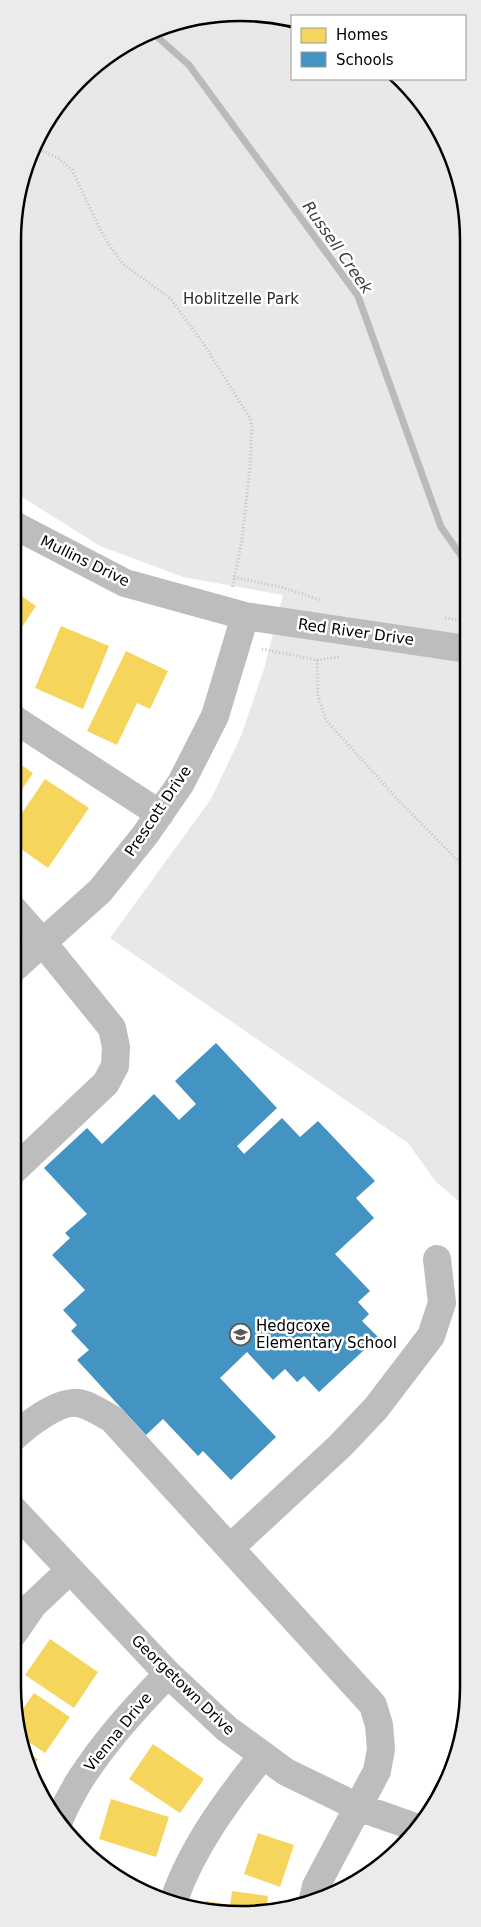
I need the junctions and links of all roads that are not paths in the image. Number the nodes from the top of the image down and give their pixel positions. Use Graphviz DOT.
graph roads {
  1 [pos="21,529"];
  2 [pos="245,616"];
  3 [pos="460,647"];
  4 [pos="21,724"];
  5 [pos="160,814"];
  6 [pos="21,918"];
  7 [pos="44,944"];
  8 [pos="21,963"];
  9 [pos="21,1164"];
  10 [pos="437,1259"];
  11 [pos="21,1432"];
  12 [pos="21,1517"];
  13 [pos="230,1548"];
  14 [pos="70,1570"];
  15 [pos="21,1623"];
  16 [pos="168,1674"];
  17 [pos="263,1755"];
  18 [pos="358,1807"];
  19 [pos="62,1813"];
  20 [pos="410,1825"];
  21 [pos="314,1893"];
  22 [pos="176,1896"];
  1 -- 2 [label="street, Mullins Drive"];
  2 -- 3 [label="street, Red River Drive"];
  2 -- 5 [label="street, Prescott Drive"];
  4 -- 5 [label="street"];
  5 -- 7 [label="street, Prescott Drive"];
  6 -- 7 [label="street"];
  7 -- 8 [label="street, Prescott Drive"];
  7 -- 9 [label="street"];
  10 -- 13 [label="street"];
  11 -- 13 [label="street"];
  12 -- 14 [label="street, Georgetown Drive"];
  13 -- 18 [label="street"];
  14 -- 15 [label="street"];
  14 -- 16 [label="street, Georgetown Drive"];
  16 -- 17 [label="street, Georgetown Drive"];
  16 -- 19 [label="street, Vienna Drive"];
  17 -- 18 [label="street, Georgetown Drive"];
  17 -- 22 [label="street"];
  18 -- 20 [label="street, Georgetown Drive"];
  18 -- 21 [label="street"];
}
